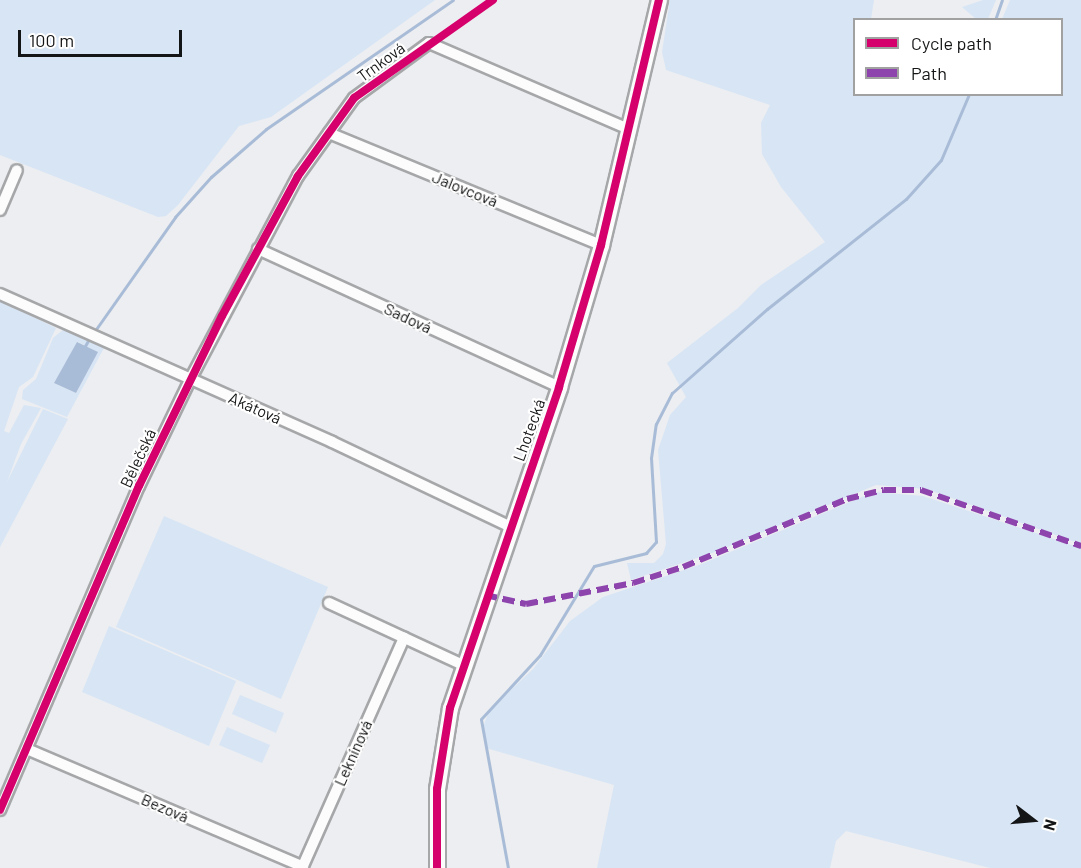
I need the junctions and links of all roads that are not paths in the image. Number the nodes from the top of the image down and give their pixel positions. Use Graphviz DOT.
graph roads {
  1 [pos="658,0"];
  2 [pos="629,129"];
  3 [pos="329,133"];
  4 [pos="17,170"];
  5 [pos="0,210"];
  6 [pos="601,245"];
  7 [pos="258,249"];
  8 [pos="0,294"];
  9 [pos="191,378"];
  10 [pos="559,387"];
  11 [pos="509,526"];
  12 [pos="329,603"];
  13 [pos="404,638"];
  14 [pos="462,664"];
  15 [pos="27,749"];
  16 [pos="0,810"];
  17 [pos="302,868"];
  18 [pos="437,868"];
  1 -- 2 [label="street, Lhotecká"];
  2 -- 3 [label="street, Trnková"];
  2 -- 6 [label="street, Lhotecká"];
  3 -- 6 [label="street, Jalovcová"];
  3 -- 7 [label="street, Bělečská"];
  4 -- 5 [label="street"];
  6 -- 10 [label="street, Lhotecká"];
  7 -- 9 [label="street, Bělečská"];
  7 -- 10 [label="street, Sadová"];
  8 -- 9 [label="street, Akátová"];
  9 -- 11 [label="street, Akátová"];
  9 -- 15 [label="street, Bělečská"];
  10 -- 11 [label="street, Lhotecká"];
  11 -- 14 [label="street, Lhotecká"];
  12 -- 13 [label="street"];
  13 -- 14 [label="street"];
  13 -- 17 [label="street, Leknínová"];
  14 -- 18 [label="street, Lhotecká"];
  15 -- 16 [label="street, Bělečská"];
  15 -- 17 [label="street, Bezová"];
}
